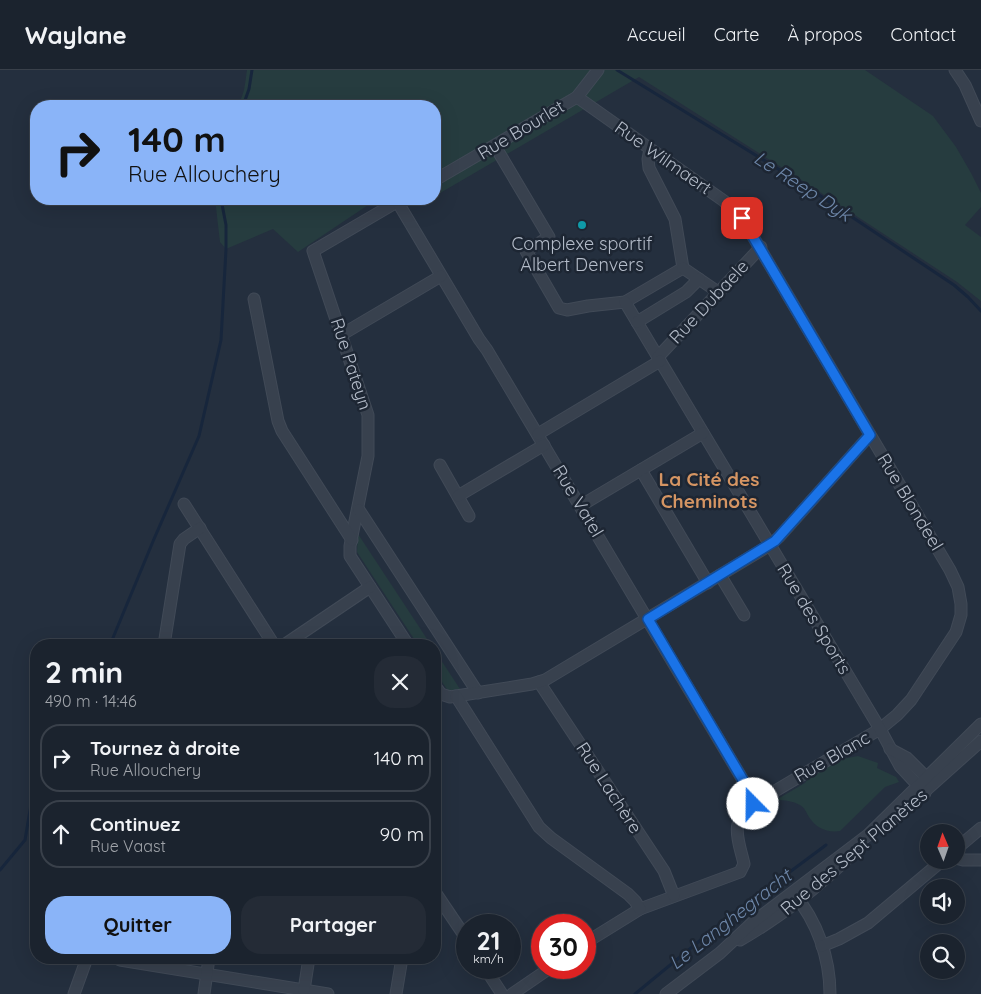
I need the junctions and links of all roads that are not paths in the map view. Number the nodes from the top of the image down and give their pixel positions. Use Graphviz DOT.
graph roads {
  1 [pos="598,70"];
  2 [pos="955,70"];
  3 [pos="577,97"];
  4 [pos="981,121"];
  5 [pos="495,146"];
  6 [pos="650,149"];
  7 [pos="441,177"];
  8 [pos="391,205"];
  9 [pos="403,205"];
  10 [pos="761,247"];
  11 [pos="683,268"];
  12 [pos="442,276"];
  13 [pos="699,279"];
  14 [pos="718,292"];
  15 [pos="254,299"];
  16 [pos="625,302"];
  17 [pos="637,322"];
  18 [pos="341,335"];
  19 [pos="659,359"];
  20 [pos="703,433"];
  21 [pos="538,434"];
  22 [pos="870,435"];
  23 [pos="544,445"];
  24 [pos="440,465"];
  25 [pos="641,470"];
  26 [pos="458,496"];
  27 [pos="184,504"];
  28 [pos="580,506"];
  29 [pos="359,510"];
  30 [pos="469,516"];
  31 [pos="200,528"];
  32 [pos="352,540"];
  33 [pos="770,545"];
  34 [pos="720,575"];
  35 [pos="953,576"];
  36 [pos="708,583"];
  37 [pos="370,587"];
  38 [pos="744,615"];
  39 [pos="648,619"];
  40 [pos="165,639"];
  41 [pos="270,639"];
  42 [pos="293,639"];
  43 [pos="404,639"];
  44 [pos="540,682"];
  45 [pos="441,693"];
  46 [pos="478,693"];
  47 [pos="456,696"];
  48 [pos="981,724"];
  49 [pos="880,730"];
  50 [pos="981,742"];
  51 [pos="890,749"];
  52 [pos="930,781"];
  53 [pos="921,790"];
  54 [pos="756,802"];
  55 [pos="981,828"];
  56 [pos="965,841"];
  57 [pos="965,860"];
  58 [pos="981,860"];
  59 [pos="932,869"];
  60 [pos="674,896"];
  61 [pos="795,896"];
  62 [pos="441,901"];
  63 [pos="640,909"];
  64 [pos="456,923"];
  65 [pos="596,937"];
  66 [pos="822,946"];
  67 [pos="85,964"];
  68 [pos="143,964"];
  69 [pos="209,964"];
  70 [pos="309,964"];
  71 [pos="401,964"];
  72 [pos="207,975"];
  73 [pos="492,979"];
  74 [pos="534,979"];
  75 [pos="304,990"];
  76 [pos="74,994"];
  77 [pos="204,994"];
  78 [pos="328,994"];
  79 [pos="396,994"];
  80 [pos="502,994"];
  81 [pos="512,994"];
  82 [pos="666,994"];
  83 [pos="830,994"];
  1 -- 3 [label="street, Rue Bourlet"];
  2 -- 4 [label="street"];
  3 -- 5 [label="street, Rue Bourlet"];
  3 -- 6 [label="street, Rue Wilmaert"];
  5 -- 7 [label="street, Rue Bourlet"];
  5 -- 16 [label="street"];
  6 -- 10 [label="street, Rue Wilmaert"];
  6 -- 11 [label="street"];
  8 -- 18 [label="street, Rue Pateyn"];
  9 -- 12 [label="street, Rue Vatel"];
  10 -- 14 [label="street, Rue Dubaele"];
  10 -- 22 [label="street, Rue Blondeel"];
  11 -- 13 [label="street"];
  11 -- 16 [label="street"];
  12 -- 18 [label="street"];
  12 -- 21 [label="street, Rue Vatel"];
  13 -- 14 [label="street"];
  13 -- 17 [label="street"];
  14 -- 19 [label="street, Rue Dubaele"];
  15 -- 32 [label="street"];
  16 -- 17 [label="street, Rue des Sports"];
  17 -- 19 [label="street, Rue des Sports"];
  18 -- 29 [label="street, Rue Pateyn"];
  19 -- 20 [label="street, Rue des Sports"];
  19 -- 21 [label="street, Rue Dubaele"];
  20 -- 25 [label="street"];
  20 -- 33 [label="street, Rue des Sports"];
  21 -- 23 [label="street, Rue Vatel"];
  22 -- 33 [label="street"];
  22 -- 35 [label="street, Rue Blondeel"];
  23 -- 26 [label="street"];
  23 -- 28 [label="street, Rue Vatel"];
  24 -- 26 [label="street"];
  25 -- 28 [label="street"];
  25 -- 36 [label="street"];
  26 -- 30 [label="street"];
  27 -- 31 [label="street"];
  28 -- 39 [label="street, Rue Vatel"];
  29 -- 32 [label="street, Rue Pateyn"];
  29 -- 46 [label="street"];
  31 -- 40 [label="street"];
  31 -- 41 [label="street"];
  32 -- 37 [label="street"];
  33 -- 34 [label="street"];
  33 -- 49 [label="street, Rue des Sports"];
  34 -- 36 [label="street"];
  34 -- 38 [label="street"];
  35 -- 49 [label="street, Rue Blanc"];
  36 -- 39 [label="street"];
  37 -- 42 [label="street"];
  37 -- 43 [label="street"];
  39 -- 44 [label="street"];
  39 -- 54 [label="street, Rue Vatel"];
  44 -- 46 [label="street"];
  44 -- 60 [label="street, Rue Lachère"];
  45 -- 47 [label="street"];
  46 -- 47 [label="street"];
  47 -- 63 [label="street"];
  48 -- 52 [label="street, Rue des Sept Planètes"];
  49 -- 51 [label="street, Rue des Sports"];
  49 -- 54 [label="street, Rue Blanc"];
  50 -- 52 [label="street, Rue des Sept Planètes"];
  51 -- 52 [label="street"];
  51 -- 53 [label="street, Rue des Sports"];
  52 -- 53 [label="street, Rue des Sept Planètes"];
  53 -- 61 [label="street, Rue des Sept Planètes"];
  54 -- 60 [label="street, Rue Blanc"];
  55 -- 56 [label="street"];
  57 -- 58 [label="street"];
  59 -- 66 [label="street"];
  60 -- 63 [label="street"];
  61 -- 66 [label="street"];
  61 -- 82 [label="street, Rue des Sept Planètes"];
  62 -- 64 [label="street"];
  63 -- 65 [label="street"];
  66 -- 83 [label="street"];
  67 -- 76 [label="street"];
  68 -- 72 [label="street"];
  69 -- 72 [label="street"];
  70 -- 75 [label="street"];
  71 -- 79 [label="street"];
  72 -- 75 [label="street"];
  72 -- 77 [label="street"];
  73 -- 80 [label="street"];
  74 -- 81 [label="street"];
  75 -- 78 [label="street"];
}
